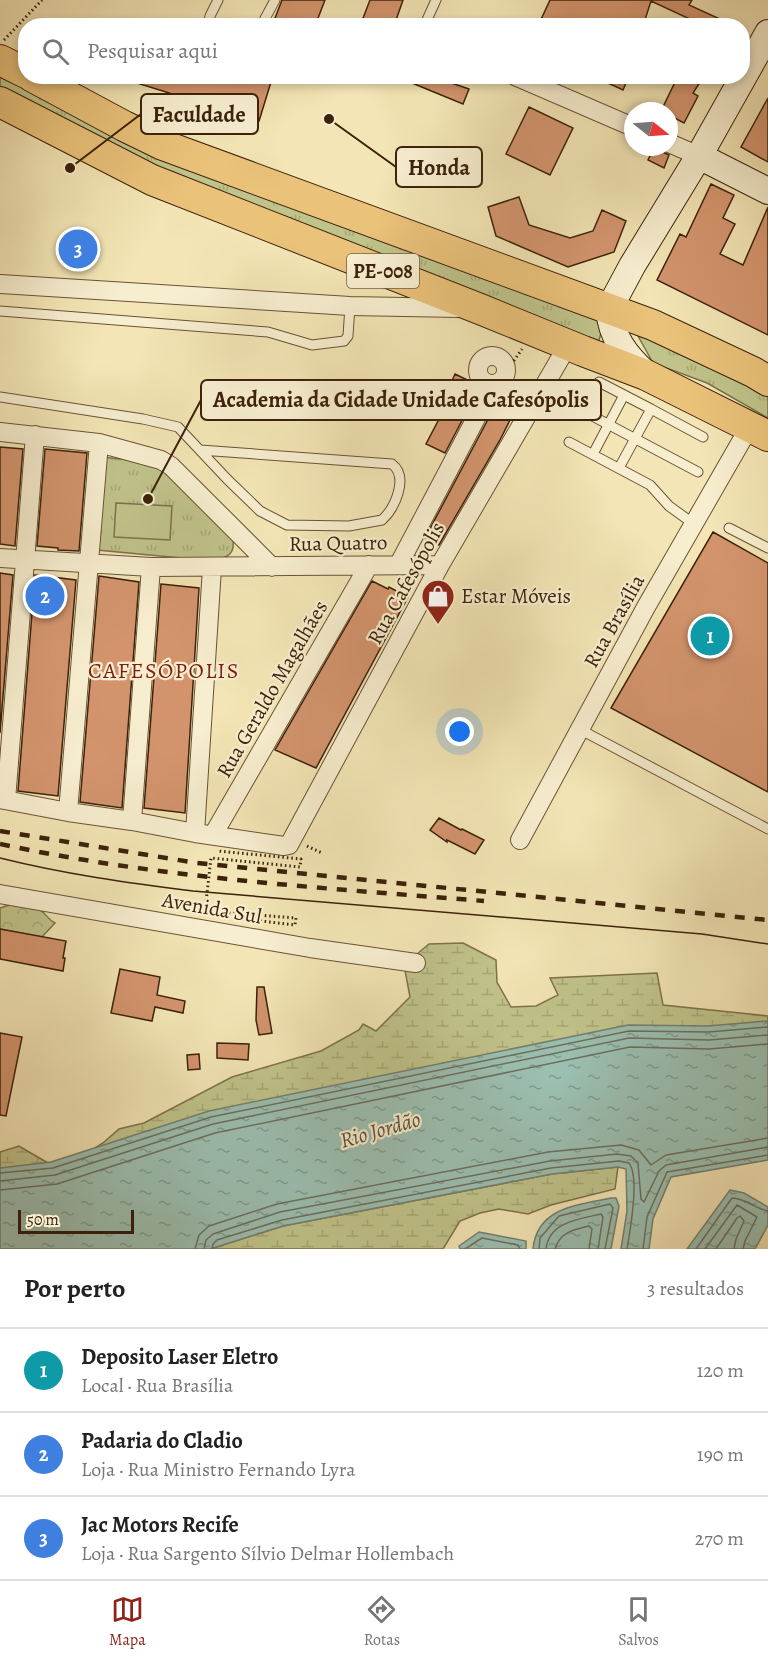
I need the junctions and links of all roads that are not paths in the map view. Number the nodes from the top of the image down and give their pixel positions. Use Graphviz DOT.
graph roads {
  1 [pos="218,0"];
  2 [pos="275,0"];
  3 [pos="436,0"];
  4 [pos="210,18"];
  5 [pos="265,18"];
  6 [pos="428,18"];
  7 [pos="768,33"];
  8 [pos="0,60"];
  9 [pos="750,65"];
  10 [pos="18,69"];
  11 [pos="46,84"];
  12 [pos="533,84"];
  13 [pos="739,84"];
  14 [pos="0,102"];
  15 [pos="624,123"];
  16 [pos="678,147"];
  17 [pos="699,156"];
  18 [pos="768,191"];
  19 [pos="0,284"];
  20 [pos="350,306"];
  21 [pos="480,309"];
  22 [pos="609,309"];
  23 [pos="0,311"];
  24 [pos="568,345"];
  25 [pos="646,375"];
  26 [pos="768,381"];
  27 [pos="599,382"];
  28 [pos="494,384"];
  29 [pos="624,395"];
  30 [pos="0,397"];
  31 [pos="651,409"];
  32 [pos="583,411"];
  33 [pos="608,425"];
  34 [pos="759,431"];
  35 [pos="0,432"];
  36 [pos="35,435"];
  37 [pos="703,437"];
  38 [pos="634,438"];
  39 [pos="569,442"];
  40 [pos="99,443"];
  41 [pos="200,450"];
  42 [pos="593,454"];
  43 [pos="619,468"];
  44 [pos="698,472"];
  45 [pos="690,521"];
  46 [pos="729,528"];
  47 [pos="768,548"];
  48 [pos="0,558"];
  49 [pos="25,560"];
  50 [pos="88,564"];
  51 [pos="399,564"];
  52 [pos="369,565"];
  53 [pos="440,565"];
  54 [pos="151,567"];
  55 [pos="272,567"];
  56 [pos="212,568"];
  57 [pos="581,730"];
  58 [pos="3,799"];
  59 [pos="68,812"];
  60 [pos="132,820"];
  61 [pos="768,829"];
  62 [pos="209,840"];
  63 [pos="520,840"];
  64 [pos="0,894"];
  65 [pos="416,963"];
  1 -- 4 [label="lane"];
  2 -- 5 [label="lane"];
  3 -- 6 [label="lane"];
  7 -- 9 [label="main road"];
  8 -- 10 [label="highway"];
  11 -- 22 [label="highway, PE-008"];
  12 -- 15 [label="street"];
  13 -- 17 [label="main road"];
  14 -- 21 [label="highway, PE-008"];
  16 -- 17 [label="street"];
  17 -- 18 [label="main road"];
  17 -- 22 [label="main road"];
  19 -- 20 [label="street"];
  20 -- 21 [label="street"];
  20 -- 23 [label="lane"];
  21 -- 24 [label="highway, PE-008"];
  22 -- 25 [label="main road"];
  22 -- 26 [label="highway, PE-008"];
  24 -- 25 [label="highway, PE-008"];
  24 -- 53 [label="street, Rua Cafesópolis"];
  25 -- 34 [label="highway, PE-008"];
  27 -- 29 [label="lane"];
  28 -- 51 [label="street"];
  29 -- 31 [label="lane"];
  29 -- 33 [label="lane"];
  30 -- 41 [label="lane"];
  31 -- 37 [label="lane"];
  31 -- 38 [label="lane"];
  32 -- 33 [label="lane"];
  33 -- 38 [label="lane"];
  33 -- 42 [label="lane"];
  34 -- 45 [label="street, Rua Brasília"];
  35 -- 36 [label="street"];
  36 -- 40 [label="street"];
  36 -- 49 [label="street"];
  38 -- 43 [label="lane"];
  38 -- 44 [label="lane"];
  39 -- 42 [label="lane"];
  40 -- 50 [label="street"];
  40 -- 55 [label="street"];
  41 -- 41 [label="lane"];
  42 -- 43 [label="lane"];
  43 -- 45 [label="lane"];
  45 -- 57 [label="street, Rua Brasília"];
  46 -- 47 [label="lane"];
  48 -- 49 [label="street, Rua Quatro"];
  49 -- 50 [label="street, Rua Quatro"];
  49 -- 58 [label="street"];
  50 -- 54 [label="street, Rua Quatro"];
  50 -- 59 [label="street"];
  51 -- 52 [label="street, Rua Quatro"];
  51 -- 53 [label="street, Rua Quatro"];
  52 -- 55 [label="street, Rua Quatro"];
  52 -- 62 [label="street, Rua Geraldo Magalhães"];
  53 -- 62 [label="street, Rua Cafesópolis"];
  54 -- 56 [label="street, Rua Quatro"];
  54 -- 60 [label="street"];
  55 -- 56 [label="street, Rua Quatro"];
  56 -- 62 [label="street"];
  57 -- 61 [label="lane"];
  57 -- 63 [label="street, Rua Brasília"];
  58 -- 59 [label="street"];
  59 -- 60 [label="street"];
  60 -- 62 [label="street"];
  64 -- 65 [label="street, Avenida Sul"];
}
